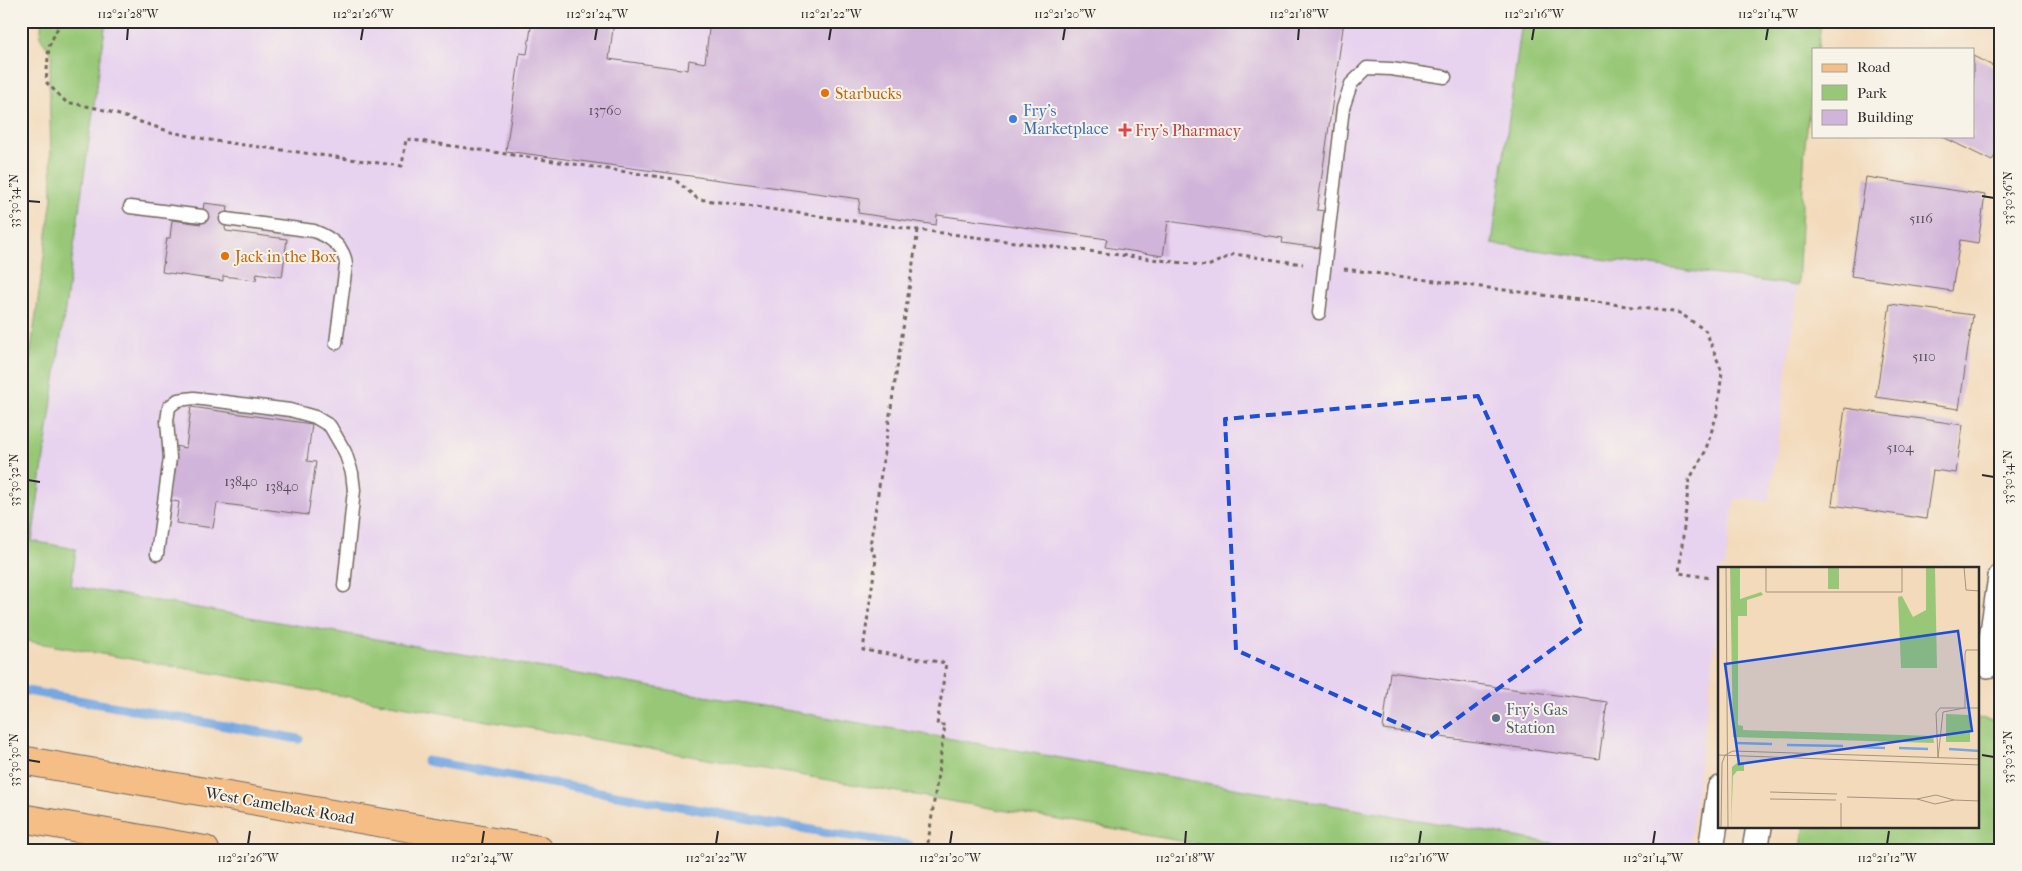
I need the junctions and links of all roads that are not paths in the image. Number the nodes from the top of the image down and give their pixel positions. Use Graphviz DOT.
graph roads {
  1 [pos="1445,77"];
  2 [pos="130,207"];
  3 [pos="202,216"];
  4 [pos="226,219"];
  5 [pos="1319,314"];
  6 [pos="336,343"];
  7 [pos="157,554"];
  8 [pos="2001,578"];
  9 [pos="344,586"];
  10 [pos="1986,665"];
  11 [pos="21,760"];
  12 [pos="1718,803"];
  13 [pos="21,818"];
  14 [pos="1759,828"];
  15 [pos="205,850"];
  16 [pos="540,850"];
  17 [pos="1711,850"];
  18 [pos="1756,850"];
  1 -- 5 [label="lane"];
  2 -- 3 [label="lane"];
  4 -- 6 [label="lane"];
  7 -- 9 [label="lane"];
  8 -- 10 [label="street"];
  11 -- 16 [label="main road, West Camelback Road"];
  12 -- 17 [label="street"];
  13 -- 15 [label="main road"];
  14 -- 18 [label="street"];
}
